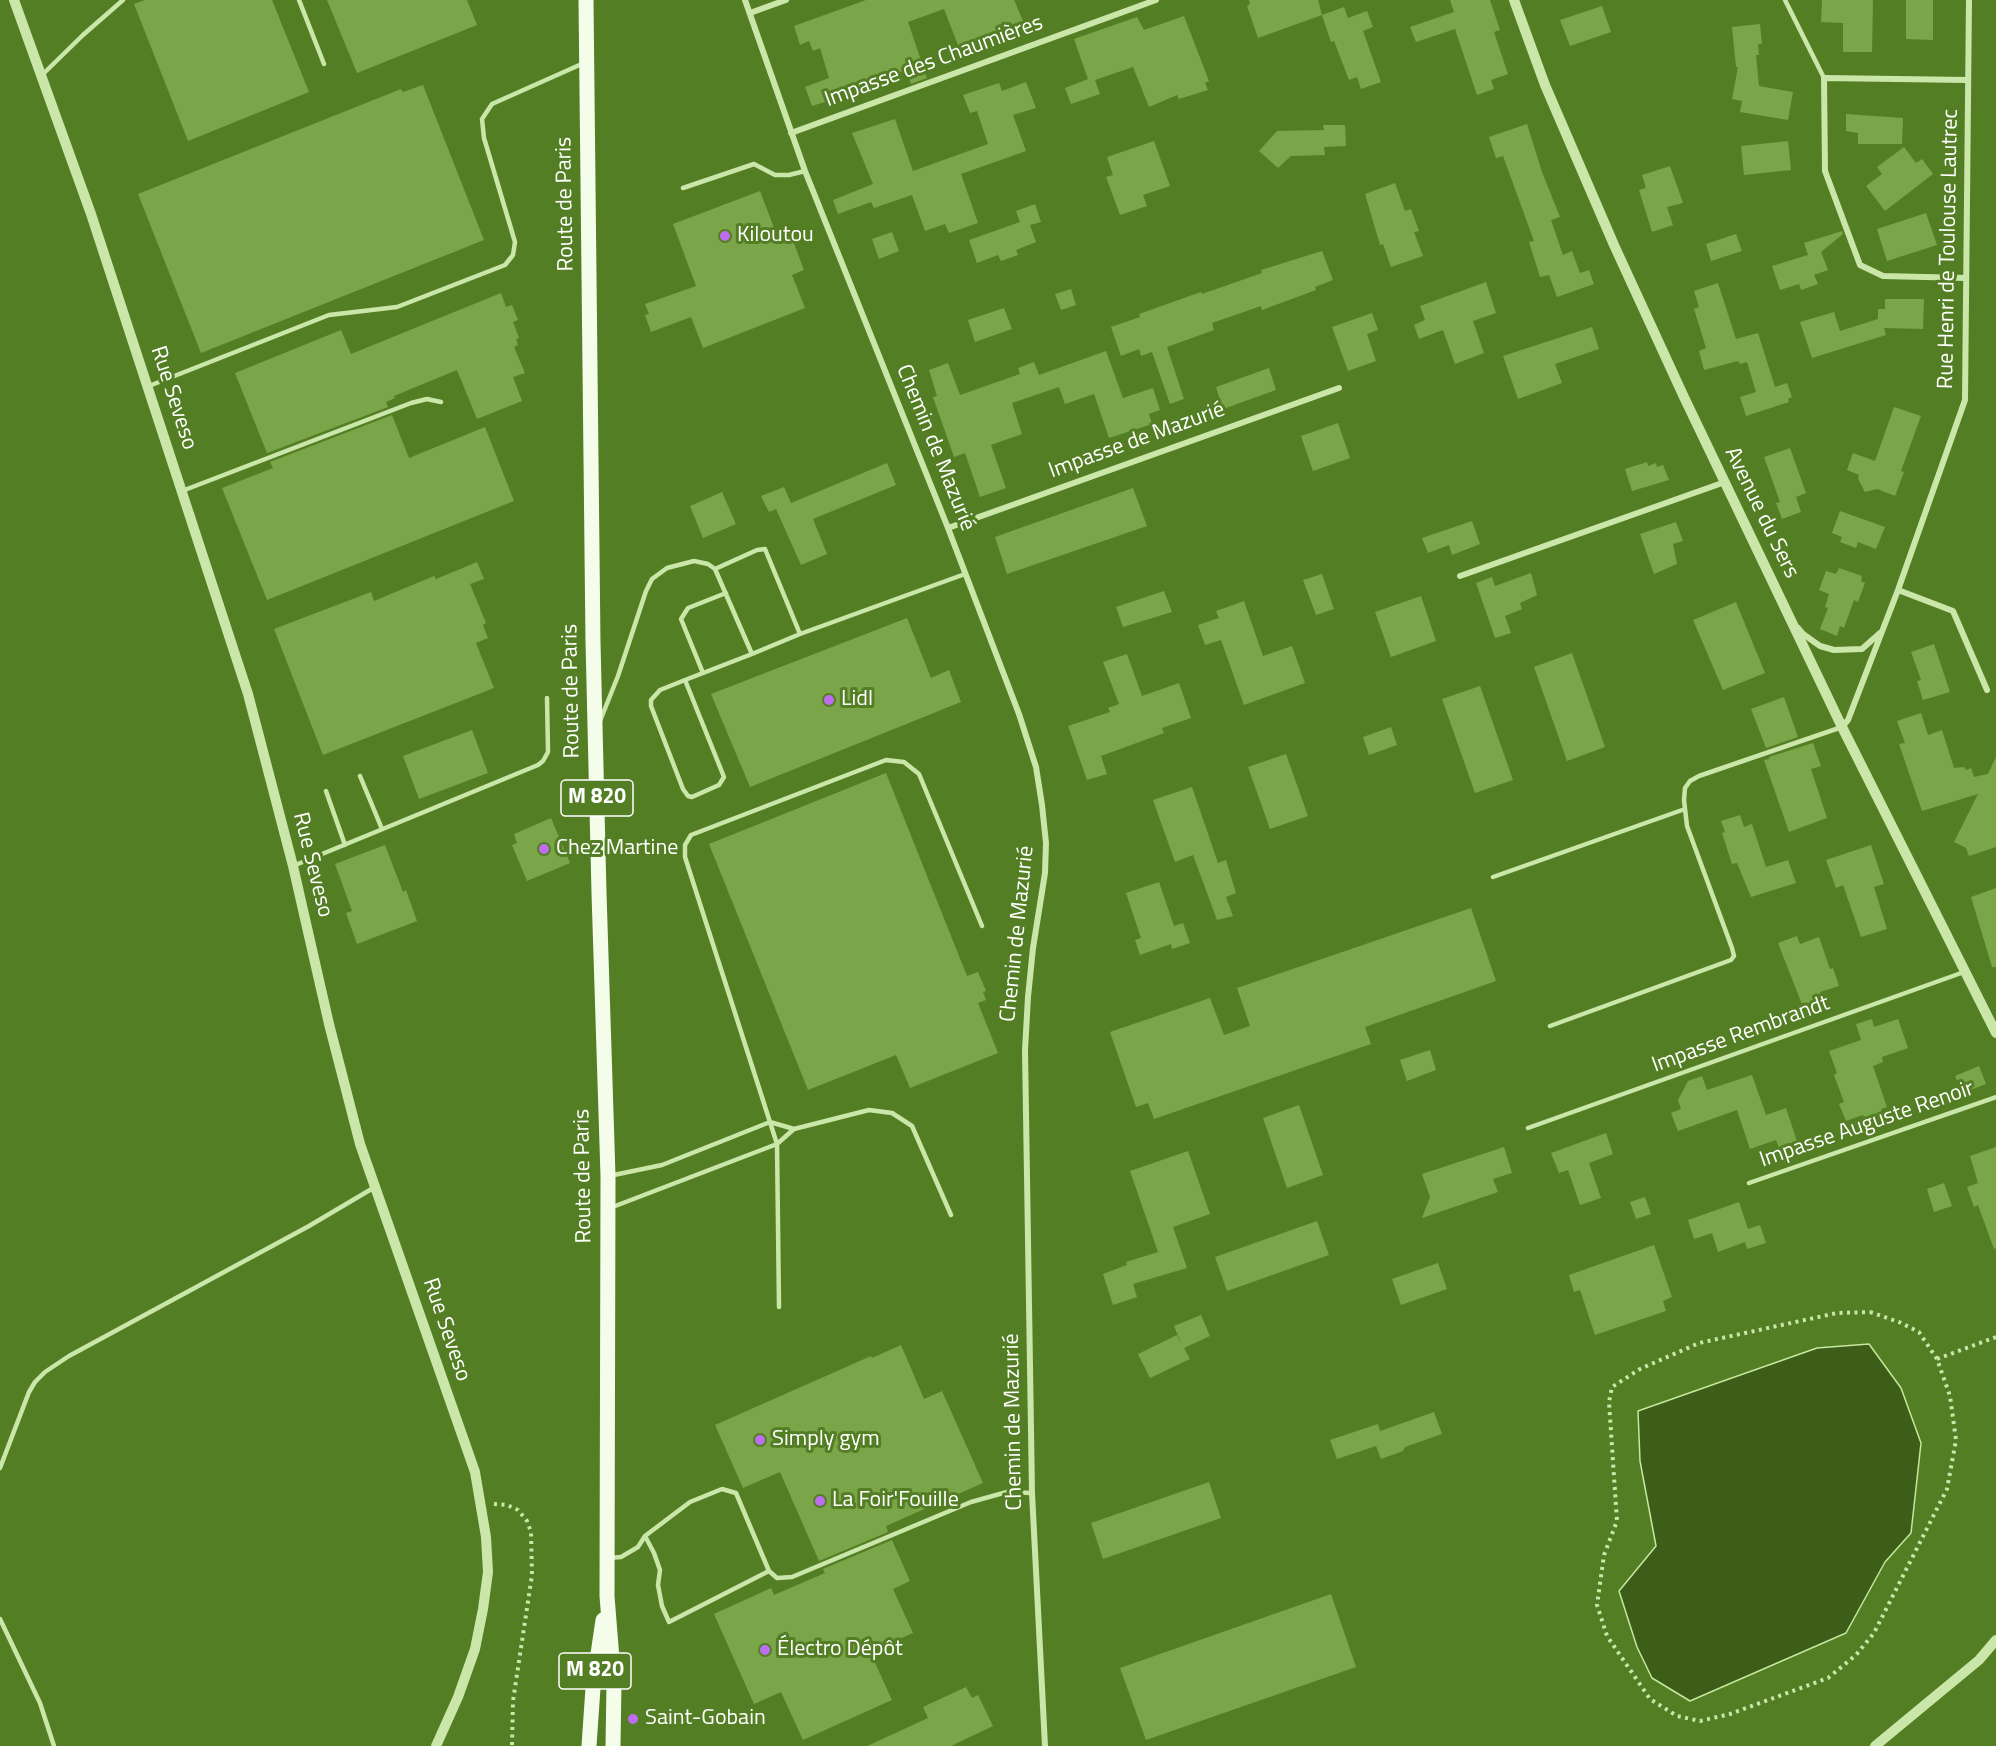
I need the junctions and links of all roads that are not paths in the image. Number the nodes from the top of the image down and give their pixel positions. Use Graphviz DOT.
graph roads {
  1 [pos="14,0"];
  2 [pos="123,0"];
  3 [pos="299,0"];
  4 [pos="586,0"];
  5 [pos="745,0"];
  6 [pos="786,0"];
  7 [pos="1156,0"];
  8 [pos="1514,0"];
  9 [pos="1785,0"];
  10 [pos="1969,0"];
  11 [pos="750,13"];
  12 [pos="586,62"];
  13 [pos="324,64"];
  14 [pos="42,75"];
  15 [pos="1824,78"];
  16 [pos="1968,80"];
  17 [pos="791,133"];
  18 [pos="805,171"];
  19 [pos="683,188"];
  20 [pos="1966,278"];
  21 [pos="149,386"];
  22 [pos="1339,388"];
  23 [pos="441,402"];
  24 [pos="1725,482"];
  25 [pos="182,491"];
  26 [pos="948,528"];
  27 [pos="715,569"];
  28 [pos="965,574"];
  29 [pos="1460,576"];
  30 [pos="1898,590"];
  31 [pos="726,593"];
  32 [pos="1787,612"];
  33 [pos="1883,631"];
  34 [pos="800,634"];
  35 [pos="752,654"];
  36 [pos="703,673"];
  37 [pos="685,680"];
  38 [pos="1987,690"];
  39 [pos="546,698"];
  40 [pos="1842,727"];
  41 [pos="596,731"];
  42 [pos="360,776"];
  43 [pos="326,791"];
  44 [pos="1685,809"];
  45 [pos="382,829"];
  46 [pos="345,845"];
  47 [pos="293,866"];
  48 [pos="1493,877"];
  49 [pos="982,926"];
  50 [pos="1964,972"];
  51 [pos="1550,1026"];
  52 [pos="1996,1033"];
  53 [pos="1996,1097"];
  54 [pos="770,1122"];
  55 [pos="1528,1128"];
  56 [pos="794,1129"];
  57 [pos="777,1144"];
  58 [pos="608,1176"];
  59 [pos="1749,1183"];
  60 [pos="375,1187"];
  61 [pos="608,1208"];
  62 [pos="951,1215"];
  63 [pos="779,1307"];
  64 [pos="0,1468"];
  65 [pos="1032,1493"];
  66 [pos="645,1536"];
  67 [pos="607,1558"];
  68 [pos="769,1572"];
  69 [pos="607,1596"];
  70 [pos="0,1619"];
  71 [pos="1996,1640"];
  72 [pos="54,1746"];
  73 [pos="436,1746"];
  74 [pos="589,1746"];
  75 [pos="614,1746"];
  76 [pos="1045,1746"];
  77 [pos="1875,1746"];
  1 -- 14 [label="street, Rue Seveso"];
  2 -- 14 [label="lane"];
  3 -- 13 [label="lane"];
  4 -- 12 [label="main road, Route de Paris / M 820"];
  5 -- 11 [label="street, Chemin de Mazurié"];
  6 -- 11 [label="street"];
  7 -- 17 [label="street, Impasse des Chaumières"];
  8 -- 24 [label="street, Avenue du Sers"];
  9 -- 15 [label="lane"];
  10 -- 16 [label="street, Rue Henri de Toulouse Lautrec"];
  11 -- 17 [label="street, Chemin de Mazurié"];
  12 -- 21 [label="lane"];
  12 -- 41 [label="main road, Route de Paris / M 820"];
  14 -- 21 [label="street, Rue Seveso"];
  15 -- 16 [label="street"];
  15 -- 20 [label="street"];
  16 -- 20 [label="street, Rue Henri de Toulouse Lautrec"];
  17 -- 18 [label="street, Chemin de Mazurié"];
  18 -- 19 [label="lane"];
  18 -- 26 [label="street, Chemin de Mazurié"];
  20 -- 30 [label="street, Rue Henri de Toulouse Lautrec"];
  21 -- 25 [label="street, Rue Seveso"];
  22 -- 26 [label="street, Impasse de Mazurié"];
  23 -- 25 [label="lane"];
  24 -- 29 [label="street"];
  24 -- 32 [label="street, Avenue du Sers"];
  25 -- 47 [label="street, Rue Seveso"];
  26 -- 28 [label="street, Chemin de Mazurié"];
  27 -- 31 [label="lane"];
  27 -- 34 [label="lane"];
  27 -- 41 [label="lane"];
  28 -- 34 [label="lane"];
  28 -- 65 [label="street, Chemin de Mazurié"];
  30 -- 33 [label="street, Rue Henri de Toulouse Lautrec"];
  30 -- 38 [label="street"];
  31 -- 35 [label="lane"];
  31 -- 36 [label="lane"];
  32 -- 33 [label="street"];
  32 -- 40 [label="street, Avenue du Sers"];
  33 -- 40 [label="street, Rue Henri de Toulouse Lautrec"];
  34 -- 35 [label="lane"];
  35 -- 36 [label="lane"];
  36 -- 37 [label="lane"];
  37 -- 37 [label="lane"];
  39 -- 45 [label="lane"];
  40 -- 44 [label="lane"];
  40 -- 50 [label="street, Avenue du Sers"];
  41 -- 58 [label="main road, Route de Paris / M 820"];
  42 -- 45 [label="lane"];
  43 -- 46 [label="lane"];
  44 -- 48 [label="lane"];
  44 -- 51 [label="lane"];
  45 -- 46 [label="lane"];
  46 -- 47 [label="lane"];
  47 -- 60 [label="street, Rue Seveso"];
  49 -- 54 [label="lane"];
  50 -- 52 [label="street, Avenue du Sers"];
  50 -- 55 [label="lane, Impasse Rembrandt"];
  53 -- 59 [label="lane, Impasse Auguste Renoir"];
  54 -- 56 [label="lane"];
  54 -- 57 [label="lane"];
  54 -- 58 [label="lane"];
  56 -- 57 [label="lane"];
  56 -- 62 [label="lane"];
  57 -- 61 [label="lane"];
  57 -- 63 [label="lane"];
  58 -- 61 [label="main road, Route de Paris / M 820"];
  60 -- 64 [label="lane"];
  60 -- 73 [label="street, Rue Seveso"];
  61 -- 67 [label="main road, Route de Paris / M 820"];
  65 -- 68 [label="lane"];
  65 -- 76 [label="street, Chemin de Mazurié"];
  66 -- 67 [label="lane"];
  66 -- 68 [label="lane"];
  66 -- 68 [label="lane"];
  67 -- 69 [label="main road, Route de Paris / M 820"];
  69 -- 74 [label="main road, Route de Paris / M 820"];
  69 -- 75 [label="main road, Route de Paris / M 820"];
  70 -- 72 [label="lane"];
  71 -- 77 [label="street"];
}
